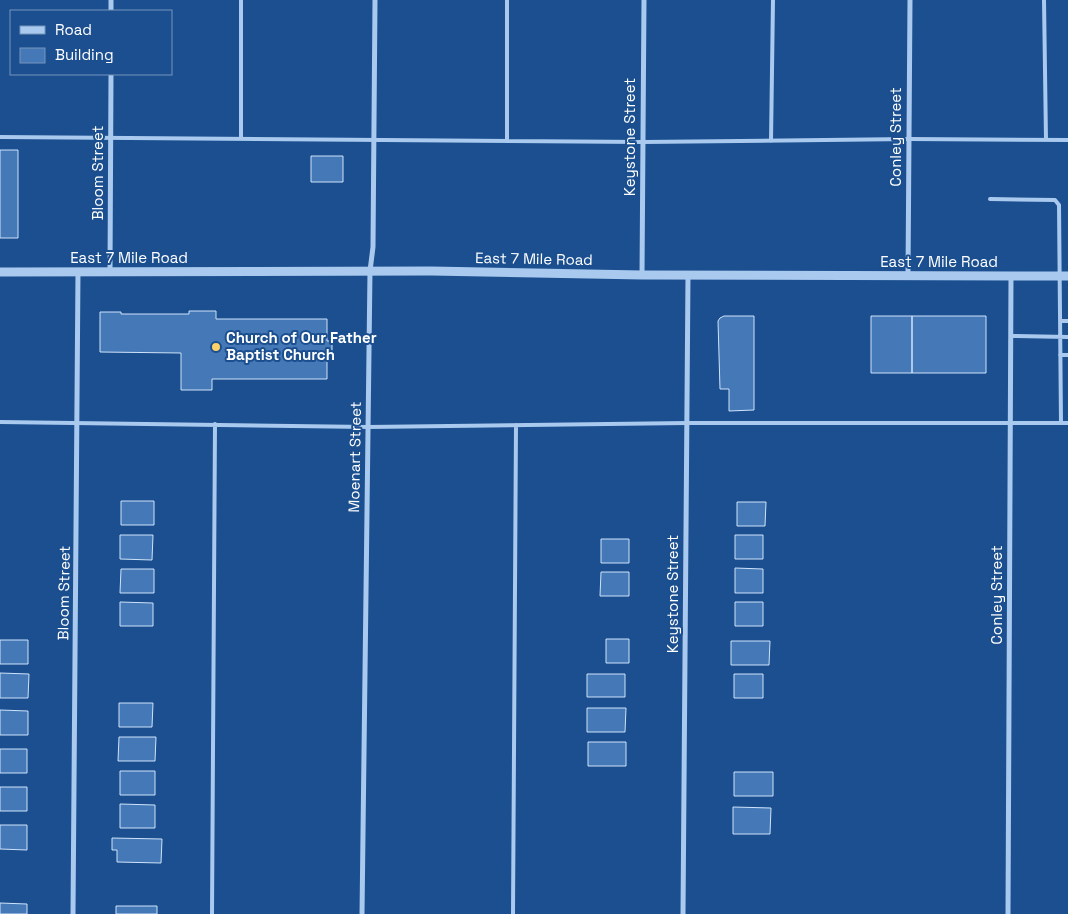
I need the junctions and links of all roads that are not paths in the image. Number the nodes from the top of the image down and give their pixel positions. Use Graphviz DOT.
graph roads {
  1 [pos="241,0"];
  2 [pos="375,0"];
  3 [pos="507,0"];
  4 [pos="644,0"];
  5 [pos="773,0"];
  6 [pos="910,0"];
  7 [pos="1044,0"];
  8 [pos="111,75"];
  9 [pos="0,137"];
  10 [pos="111,138"];
  11 [pos="241,139"];
  12 [pos="909,139"];
  13 [pos="374,140"];
  14 [pos="1046,140"];
  15 [pos="1068,140"];
  16 [pos="771,141"];
  17 [pos="507,142"];
  18 [pos="643,142"];
  19 [pos="990,199"];
  20 [pos="370,271"];
  21 [pos="0,272"];
  22 [pos="78,272"];
  23 [pos="110,272"];
  24 [pos="642,275"];
  25 [pos="688,275"];
  26 [pos="908,275"];
  27 [pos="1011,276"];
  28 [pos="1064,276"];
  29 [pos="1060,321"];
  30 [pos="1068,321"];
  31 [pos="1011,336"];
  32 [pos="1060,337"];
  33 [pos="1068,337"];
  34 [pos="1060,355"];
  35 [pos="1068,355"];
  36 [pos="0,422"];
  37 [pos="78,422"];
  38 [pos="687,423"];
  39 [pos="1061,423"];
  40 [pos="1068,423"];
  41 [pos="215,424"];
  42 [pos="1010,424"];
  43 [pos="516,425"];
  44 [pos="368,427"];
  45 [pos="73,914"];
  46 [pos="212,914"];
  47 [pos="362,914"];
  48 [pos="513,914"];
  49 [pos="683,914"];
  50 [pos="1008,914"];
  1 -- 11 [label="lane"];
  2 -- 13 [label="street, Moenart Street"];
  3 -- 17 [label="lane"];
  4 -- 18 [label="street, Keystone Street"];
  5 -- 16 [label="lane"];
  6 -- 12 [label="street, Conley Street"];
  7 -- 14 [label="lane"];
  8 -- 10 [label="street, Bloom Street"];
  9 -- 10 [label="lane"];
  10 -- 11 [label="lane"];
  10 -- 23 [label="street, Bloom Street"];
  11 -- 13 [label="lane"];
  12 -- 14 [label="lane"];
  12 -- 16 [label="lane"];
  12 -- 26 [label="street, Conley Street"];
  13 -- 17 [label="lane"];
  13 -- 20 [label="street, Moenart Street"];
  14 -- 15 [label="lane"];
  16 -- 18 [label="lane"];
  17 -- 18 [label="lane"];
  18 -- 24 [label="street, Keystone Street"];
  19 -- 28 [label="lane"];
  20 -- 23 [label="street, East 7 Mile Road"];
  20 -- 24 [label="street, East 7 Mile Road"];
  20 -- 44 [label="street, Moenart Street"];
  21 -- 22 [label="street, East 7 Mile Road"];
  22 -- 23 [label="street, East 7 Mile Road"];
  22 -- 37 [label="street, Bloom Street"];
  24 -- 25 [label="street, East 7 Mile Road"];
  25 -- 26 [label="street, East 7 Mile Road"];
  25 -- 38 [label="street, Keystone Street"];
  26 -- 27 [label="street, East 7 Mile Road"];
  27 -- 28 [label="street, East 7 Mile Road"];
  27 -- 31 [label="street, Conley Street"];
  28 -- 29 [label="lane"];
  29 -- 30 [label="lane"];
  29 -- 32 [label="lane"];
  31 -- 32 [label="lane"];
  31 -- 42 [label="street, Conley Street"];
  32 -- 33 [label="lane"];
  32 -- 34 [label="lane"];
  34 -- 35 [label="lane"];
  34 -- 39 [label="lane"];
  36 -- 37 [label="lane"];
  37 -- 41 [label="lane"];
  37 -- 45 [label="street, Bloom Street"];
  38 -- 42 [label="lane"];
  38 -- 43 [label="lane"];
  38 -- 49 [label="street, Keystone Street"];
  39 -- 40 [label="lane"];
  39 -- 42 [label="lane"];
  41 -- 44 [label="lane"];
  41 -- 46 [label="lane"];
  42 -- 50 [label="street, Conley Street"];
  43 -- 44 [label="lane"];
  43 -- 48 [label="lane"];
  44 -- 47 [label="street, Moenart Street"];
}
